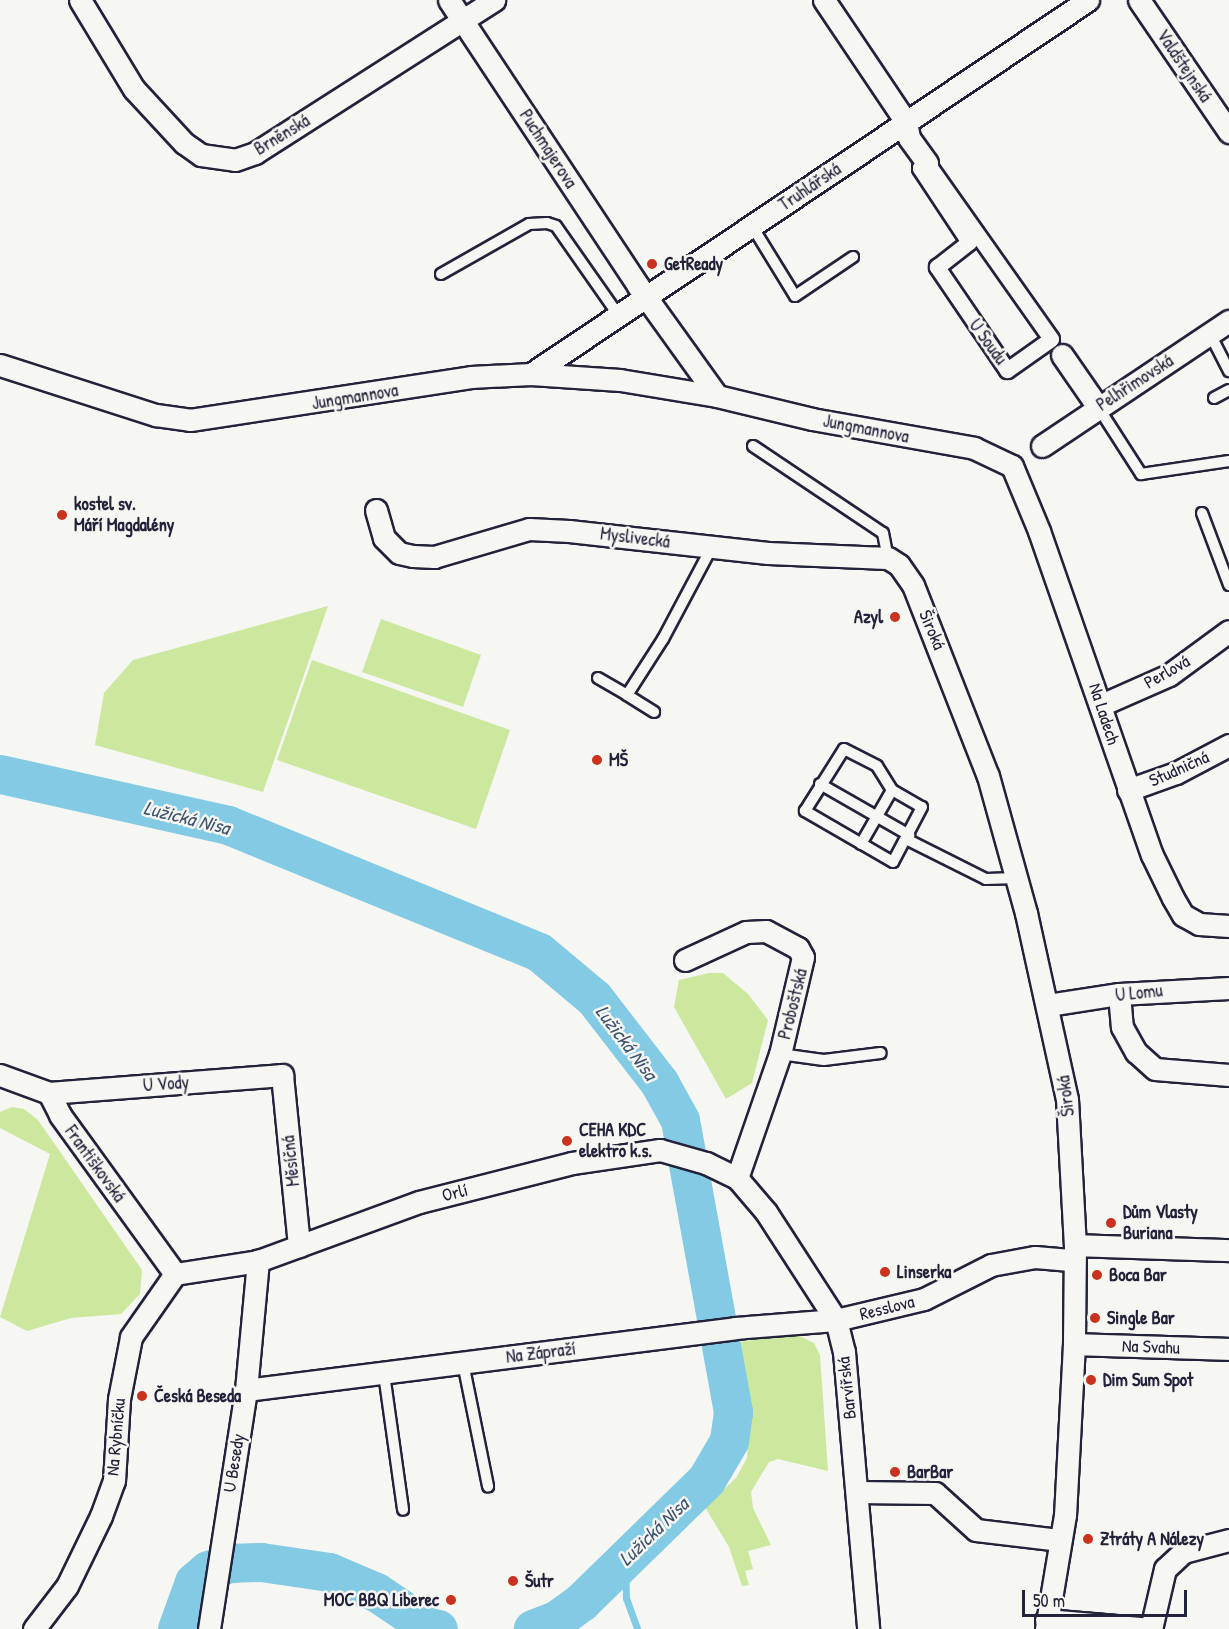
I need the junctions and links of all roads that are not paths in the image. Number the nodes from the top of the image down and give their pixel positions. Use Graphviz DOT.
graph roads {
  1 [pos="80,0"];
  2 [pos="449,0"];
  3 [pos="494,0"];
  4 [pos="824,0"];
  5 [pos="1088,0"];
  6 [pos="1139,0"];
  7 [pos="463,21"];
  8 [pos="906,122"];
  9 [pos="1229,132"];
  10 [pos="927,162"];
  11 [pos="752,226"];
  12 [pos="853,257"];
  13 [pos="441,274"];
  14 [pos="646,298"];
  15 [pos="620,316"];
  16 [pos="1229,321"];
  17 [pos="1210,334"];
  18 [pos="1062,355"];
  19 [pos="0,365"];
  20 [pos="1229,371"];
  21 [pos="531,374"];
  22 [pos="1229,390"];
  23 [pos="717,396"];
  24 [pos="1215,398"];
  25 [pos="1098,407"];
  26 [pos="753,446"];
  27 [pos="1042,446"];
  28 [pos="1229,461"];
  29 [pos="1012,466"];
  30 [pos="376,510"];
  31 [pos="1202,513"];
  32 [pos="712,547"];
  33 [pos="888,558"];
  34 [pos="1229,585"];
  35 [pos="1229,631"];
  36 [pos="598,678"];
  37 [pos="627,695"];
  38 [pos="1101,705"];
  39 [pos="654,712"];
  40 [pos="1229,745"];
  41 [pos="820,784"];
  42 [pos="891,790"];
  43 [pos="1128,790"];
  44 [pos="877,817"];
  45 [pos="907,837"];
  46 [pos="861,844"];
  47 [pos="1016,878"];
  48 [pos="1229,926"];
  49 [pos="685,960"];
  50 [pos="1229,988"];
  51 [pos="1119,994"];
  52 [pos="1048,1005"];
  53 [pos="881,1053"];
  54 [pos="780,1054"];
  55 [pos="0,1075"];
  56 [pos="1229,1075"];
  57 [pos="282,1076"];
  58 [pos="49,1093"];
  59 [pos="737,1179"];
  60 [pos="299,1246"];
  61 [pos="1229,1250"];
  62 [pos="1074,1252"];
  63 [pos="258,1261"];
  64 [pos="175,1274"];
  65 [pos="836,1320"];
  66 [pos="1074,1344"];
  67 [pos="1229,1349"];
  68 [pos="463,1364"];
  69 [pos="384,1374"];
  70 [pos="246,1390"];
  71 [pos="488,1486"];
  72 [pos="857,1492"];
  73 [pos="403,1510"];
  74 [pos="1060,1540"];
  75 [pos="1229,1540"];
  76 [pos="1046,1624"];
  77 [pos="1152,1628"];
  78 [pos="34,1629"];
  79 [pos="208,1629"];
  80 [pos="868,1629"];
  1 -- 7 [label="street, Brněnská"];
  2 -- 7 [label="street, Puchmajerova"];
  3 -- 7 [label="street, Brněnská"];
  4 -- 8 [label="street, U Soudu"];
  5 -- 8 [label="street, Truhlářská"];
  6 -- 9 [label="street, Valdštejnská"];
  7 -- 14 [label="street, Puchmajerova"];
  8 -- 10 [label="street, U Soudu"];
  8 -- 11 [label="street, Truhlářská"];
  10 -- 10 [label="street, U Soudu"];
  11 -- 12 [label="lane"];
  11 -- 14 [label="street, Truhlářská"];
  13 -- 15 [label="lane"];
  14 -- 15 [label="street, Truhlářská"];
  14 -- 23 [label="street"];
  15 -- 21 [label="street, Truhlářská"];
  16 -- 17 [label="street, Pelhřimovská"];
  17 -- 20 [label="lane"];
  17 -- 25 [label="street, Pelhřimovská"];
  18 -- 25 [label="street"];
  19 -- 21 [label="street, Jungmannova"];
  21 -- 23 [label="street, Jungmannova"];
  22 -- 24 [label="lane"];
  23 -- 29 [label="street, Jungmannova"];
  25 -- 27 [label="street, Pelhřimovská"];
  25 -- 28 [label="lane"];
  26 -- 33 [label="lane"];
  29 -- 38 [label="street, Na Ladech"];
  30 -- 32 [label="street, Myslivecká"];
  31 -- 34 [label="lane"];
  32 -- 33 [label="street, Myslivecká"];
  32 -- 37 [label="lane"];
  33 -- 47 [label="street, Široká"];
  35 -- 38 [label="street, Perlová"];
  36 -- 37 [label="lane"];
  37 -- 39 [label="lane"];
  38 -- 43 [label="street, Na Ladech"];
  40 -- 43 [label="street, Studničná"];
  41 -- 42 [label="lane"];
  41 -- 44 [label="lane"];
  41 -- 46 [label="lane"];
  42 -- 44 [label="lane"];
  42 -- 45 [label="lane"];
  43 -- 48 [label="street, Na Ladech"];
  44 -- 45 [label="lane"];
  44 -- 46 [label="lane"];
  45 -- 46 [label="lane"];
  45 -- 47 [label="lane"];
  47 -- 52 [label="street, Široká"];
  49 -- 54 [label="street, Proboštská"];
  50 -- 51 [label="street, U Lomu"];
  51 -- 52 [label="street, U Lomu"];
  51 -- 56 [label="street"];
  52 -- 62 [label="street, Široká"];
  53 -- 54 [label="lane"];
  54 -- 59 [label="street, Proboštská"];
  55 -- 58 [label="street"];
  57 -- 58 [label="street, U Vody"];
  57 -- 60 [label="street, Měsíčná"];
  58 -- 64 [label="street, Františkovská"];
  59 -- 60 [label="street, Orlí"];
  59 -- 65 [label="street, Barvířská"];
  60 -- 63 [label="street, Orlí"];
  61 -- 62 [label="street, Resslova"];
  62 -- 65 [label="street, Resslova"];
  62 -- 66 [label="street, Široká"];
  63 -- 64 [label="street, Orlí"];
  63 -- 70 [label="street, U Besedy"];
  64 -- 78 [label="street, Na Rybníčku"];
  65 -- 68 [label="street, Na Zápraží"];
  65 -- 72 [label="street, Barvířská"];
  66 -- 67 [label="street, Na Svahu"];
  66 -- 74 [label="street, Široká"];
  68 -- 69 [label="street, Na Zápraží"];
  68 -- 71 [label="lane"];
  69 -- 70 [label="street, Na Zápraží"];
  69 -- 73 [label="lane"];
  70 -- 79 [label="street, U Besedy"];
  72 -- 74 [label="street"];
  72 -- 80 [label="street, Barvířská"];
  74 -- 76 [label="street, Široká"];
  75 -- 77 [label="street"];
  76 -- 77 [label="street"];
}
